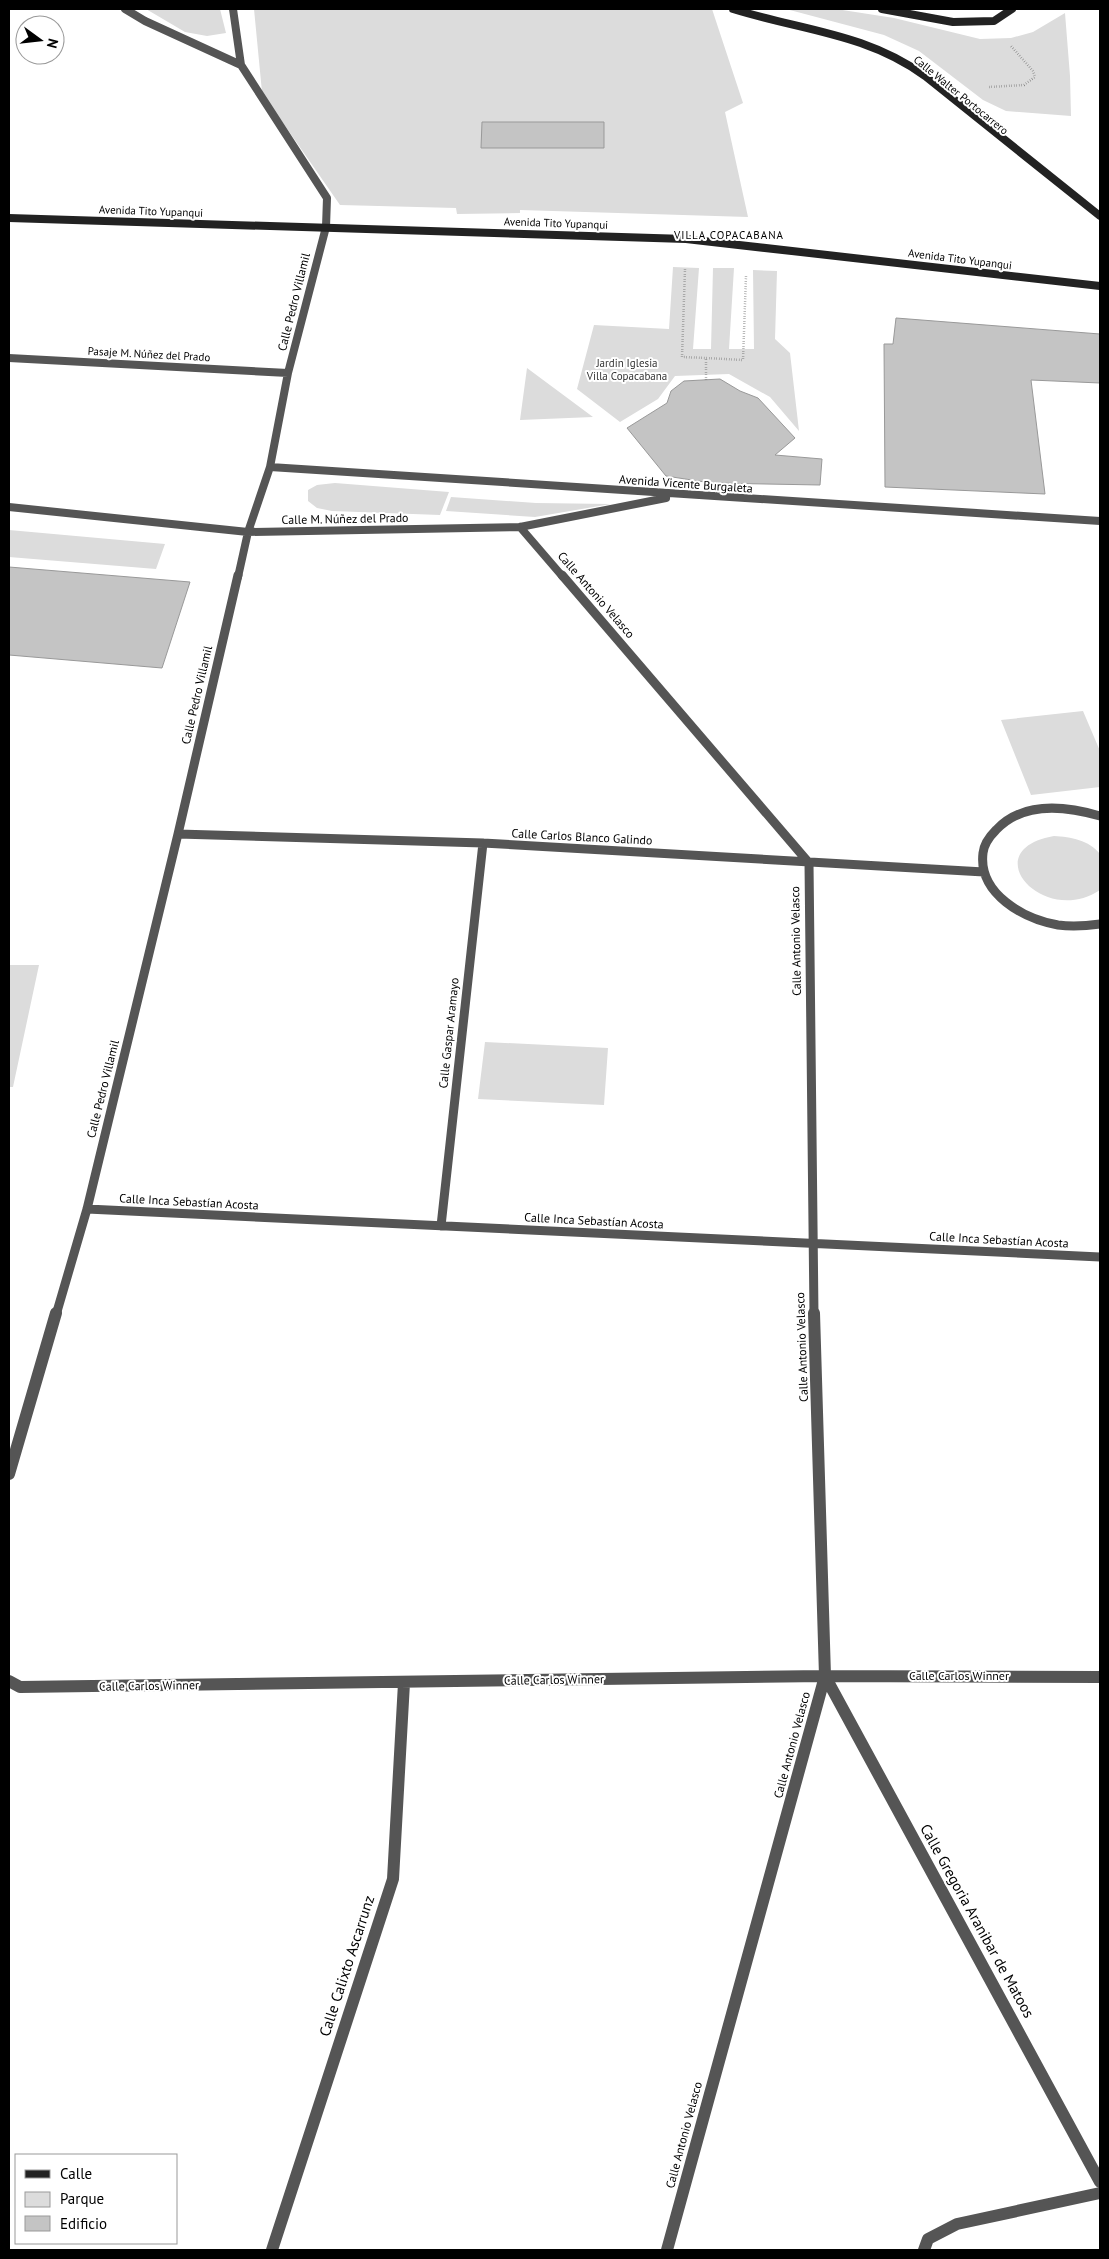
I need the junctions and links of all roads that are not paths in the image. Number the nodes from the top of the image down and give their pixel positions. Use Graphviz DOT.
graph roads {
  1 [pos="125,9"];
  2 [pos="233,9"];
  3 [pos="734,9"];
  4 [pos="882,9"];
  5 [pos="1012,9"];
  6 [pos="241,65"];
  7 [pos="1100,216"];
  8 [pos="9,218"];
  9 [pos="326,227"];
  10 [pos="1100,286"];
  11 [pos="9,358"];
  12 [pos="288,373"];
  13 [pos="270,467"];
  14 [pos="679,496"];
  15 [pos="9,508"];
  16 [pos="1100,521"];
  17 [pos="520,528"];
  18 [pos="248,532"];
  19 [pos="1100,816"];
  20 [pos="178,834"];
  21 [pos="483,844"];
  22 [pos="809,863"];
  23 [pos="984,872"];
  24 [pos="1100,924"];
  25 [pos="87,1209"];
  26 [pos="441,1226"];
  27 [pos="812,1244"];
  28 [pos="1100,1258"];
  29 [pos="9,1474"];
  30 [pos="825,1676"];
  31 [pos="1100,1677"];
  32 [pos="9,1681"];
  33 [pos="404,1683"];
  34 [pos="1100,2182"];
  35 [pos="1100,2193"];
  36 [pos="272,2250"];
  37 [pos="667,2250"];
  38 [pos="924,2250"];
  1 -- 6 [label="street"];
  2 -- 6 [label="street"];
  3 -- 7 [label="main road, Calle Walter Portocarrero"];
  4 -- 5 [label="main road"];
  6 -- 9 [label="street, Calle Pedro Villamil"];
  8 -- 9 [label="main road, Avenida Tito Yupanqui"];
  9 -- 10 [label="main road, Avenida Tito Yupanqui"];
  9 -- 12 [label="street, Calle Pedro Villamil"];
  11 -- 12 [label="street, Pasaje M. Núñez del Prado"];
  12 -- 13 [label="street, Calle Pedro Villamil"];
  13 -- 14 [label="street, Avenida Vicente Burgaleta"];
  13 -- 18 [label="street, Calle Pedro Villamil"];
  14 -- 16 [label="street, Avenida Vicente Burgaleta"];
  14 -- 17 [label="street, Calle M. Núñez del Prado"];
  15 -- 18 [label="street, Calle M. Núñez del Prado"];
  17 -- 18 [label="street, Calle M. Núñez del Prado"];
  17 -- 22 [label="street, Calle Antonio Velasco"];
  18 -- 20 [label="street, Calle Pedro Villamil"];
  19 -- 23 [label="street"];
  20 -- 21 [label="street, Calle Carlos Blanco Galindo"];
  20 -- 25 [label="street, Calle Pedro Villamil"];
  21 -- 22 [label="street, Calle Carlos Blanco Galindo"];
  21 -- 26 [label="street, Calle Gaspar Aramayo"];
  22 -- 23 [label="street, Calle Carlos Blanco Galindo"];
  22 -- 27 [label="street, Calle Antonio Velasco"];
  23 -- 24 [label="street"];
  25 -- 26 [label="street, Calle Inca Sebastían Acosta"];
  25 -- 29 [label="street, Calle Pedro Villamil"];
  26 -- 27 [label="street, Calle Inca Sebastían Acosta"];
  27 -- 28 [label="street, Calle Inca Sebastían Acosta"];
  27 -- 30 [label="street, Calle Antonio Velasco"];
  30 -- 31 [label="street, Calle Carlos Winner"];
  30 -- 33 [label="street, Calle Carlos Winner"];
  30 -- 34 [label="street, Calle Gregoria Aranibar de Matoos"];
  30 -- 37 [label="street, Calle Antonio Velasco"];
  32 -- 33 [label="street, Calle Carlos Winner"];
  33 -- 36 [label="street, Calle Calixto Ascarrunz"];
  35 -- 38 [label="street"];
}
